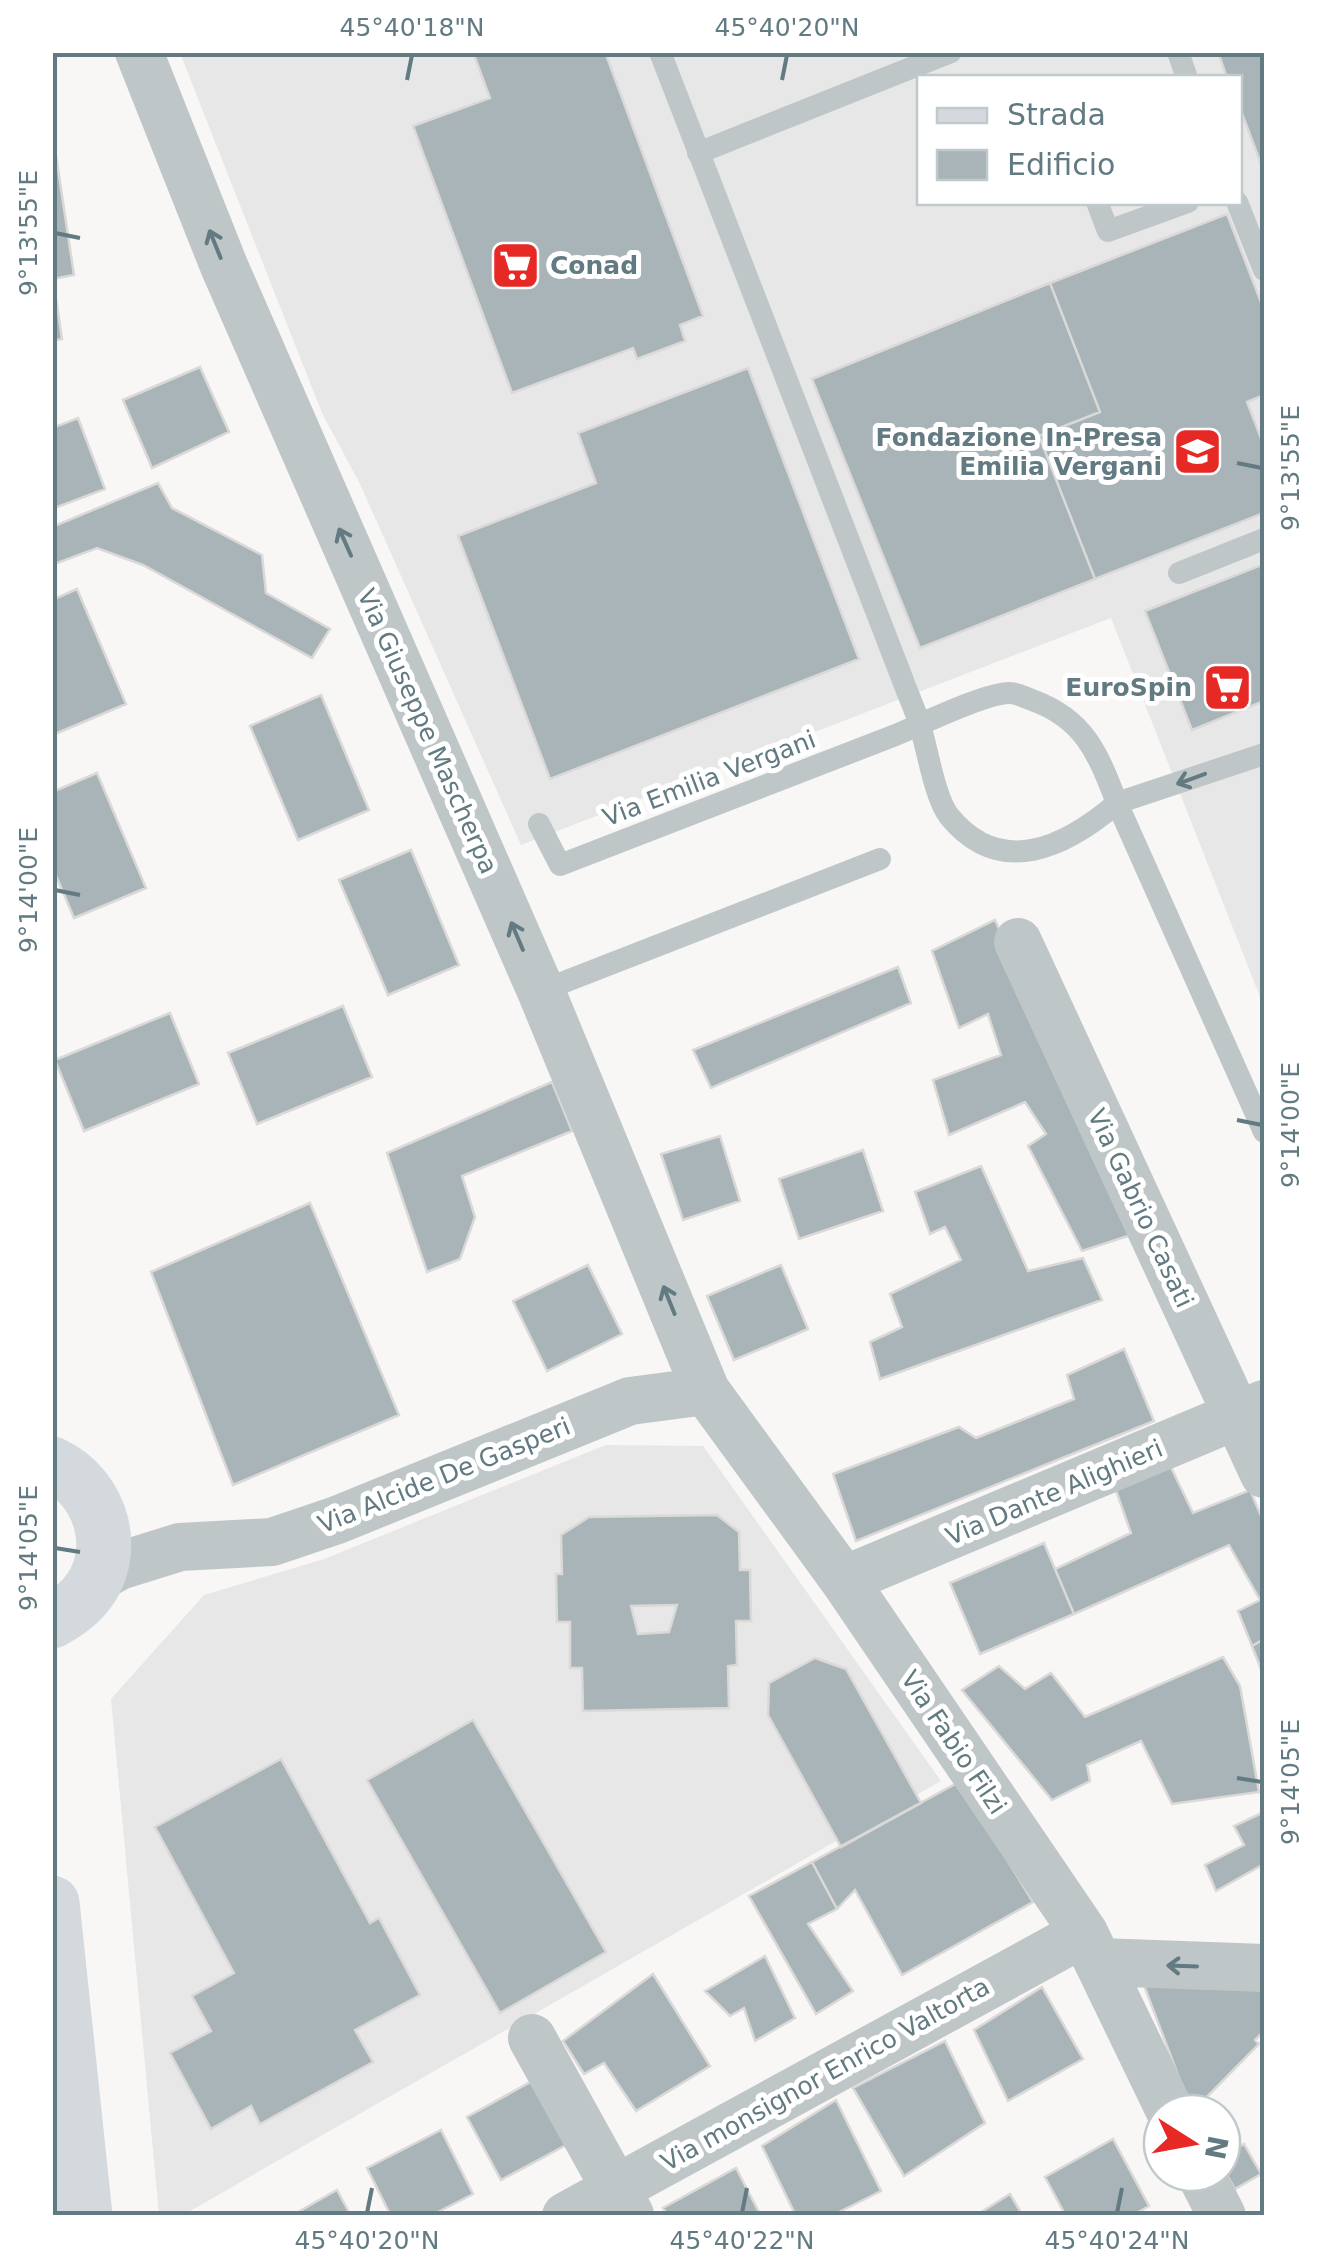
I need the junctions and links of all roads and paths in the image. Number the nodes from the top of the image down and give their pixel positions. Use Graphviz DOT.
graph roads {
  1 [pos="660,52"];
  2 [pos="952,52"];
  3 [pos="138,59"];
  4 [pos="698,154"];
  5 [pos="1098,205"];
  6 [pos="1180,205"];
  7 [pos="1238,205"];
  8 [pos="1264,270"];
  9 [pos="1264,540"];
  10 [pos="1179,572"];
  11 [pos="920,725"];
  12 [pos="1264,754"];
  13 [pos="1117,803"];
  14 [pos="540,824"];
  15 [pos="880,859"];
  16 [pos="1018,942"];
  17 [pos="542,991"];
  18 [pos="1264,1132"];
  19 [pos="706,1391"];
  20 [pos="1250,1410"];
  21 [pos="52,1464"];
  22 [pos="1264,1474"];
  23 [pos="99,1510"];
  24 [pos="180,1547"];
  25 [pos="96,1579"];
  26 [pos="844,1580"];
  27 [pos="53,1623"];
  28 [pos="52,1902"];
  29 [pos="1092,1948"];
  30 [pos="1264,1968"];
  31 [pos="532,2038"];
  32 [pos="1161,2093"];
  33 [pos="1210,2193"];
  34 [pos="622,2202"];
  35 [pos="85,2216"];
  36 [pos="566,2216"];
  37 [pos="1222,2216"];
  1 -- 4 [label="lane"];
  2 -- 4 [label="lane"];
  17 -- 3 [label="street, Via Giuseppe Mascherpa, one-way"];
  4 -- 11 [label="lane"];
  5 -- 6 [label="lane"];
  7 -- 8 [label="lane"];
  9 -- 10 [label="lane"];
  11 -- 13 [label="lane, Via Emilia Vergani"];
  11 -- 13 [label="lane"];
  11 -- 14 [label="lane, Via Emilia Vergani"];
  12 -- 13 [label="lane, one-way"];
  13 -- 18 [label="lane, Via Emilia Vergani"];
  15 -- 17 [label="lane"];
  16 -- 20 [label="street, Via Gabrio Casati"];
  19 -- 17 [label="street, Via Giuseppe Mascherpa, one-way"];
  19 -- 24 [label="street, Via Alcide De Gasperi"];
  19 -- 26 [label="street, Via Fabio Filzi"];
  20 -- 22 [label="street, Via Gabrio Casati"];
  20 -- 26 [label="street, Via Dante Alighieri"];
  21 -- 23 [label="main road"];
  23 -- 24 [label="street, Via Alcide De Gasperi"];
  23 -- 25 [label="main road"];
  24 -- 25 [label="street, Via Alcide De Gasperi"];
  25 -- 27 [label="main road"];
  26 -- 29 [label="street, Via Fabio Filzi"];
  28 -- 35 [label="main road"];
  30 -- 29 [label="street, one-way"];
  29 -- 32 [label="street, Via Fabio Filzi"];
  29 -- 34 [label="street, Via monsignor Enrico Valtorta"];
  31 -- 34 [label="street"];
  33 -- 37 [label="street"];
  34 -- 36 [label="street, Via monsignor Enrico Valtorta"];
}
